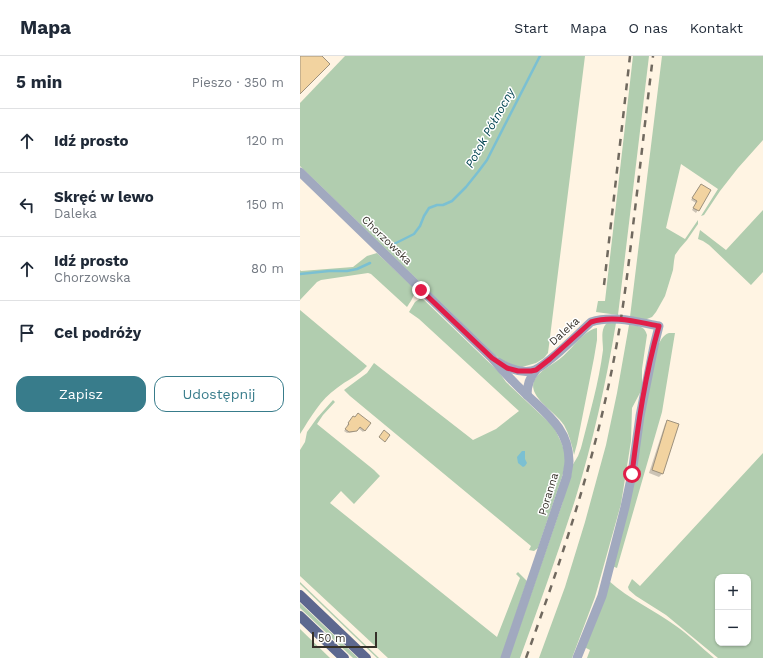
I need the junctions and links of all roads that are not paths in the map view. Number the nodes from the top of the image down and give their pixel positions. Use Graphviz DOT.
graph roads {
  1 [pos="300,172"];
  2 [pos="492,358"];
  3 [pos="536,370"];
  4 [pos="527,395"];
  5 [pos="300,595"];
  6 [pos="300,616"];
  7 [pos="344,658"];
  8 [pos="366,658"];
  9 [pos="505,658"];
  10 [pos="577,658"];
  1 -- 2 [label="street, Chorzowska"];
  2 -- 3 [label="street"];
  2 -- 4 [label="street, Poranna"];
  3 -- 4 [label="street, Daleka"];
  3 -- 10 [label="street, Daleka"];
  4 -- 9 [label="street, Poranna"];
  5 -- 8 [label="main road"];
  6 -- 7 [label="main road"];
}
